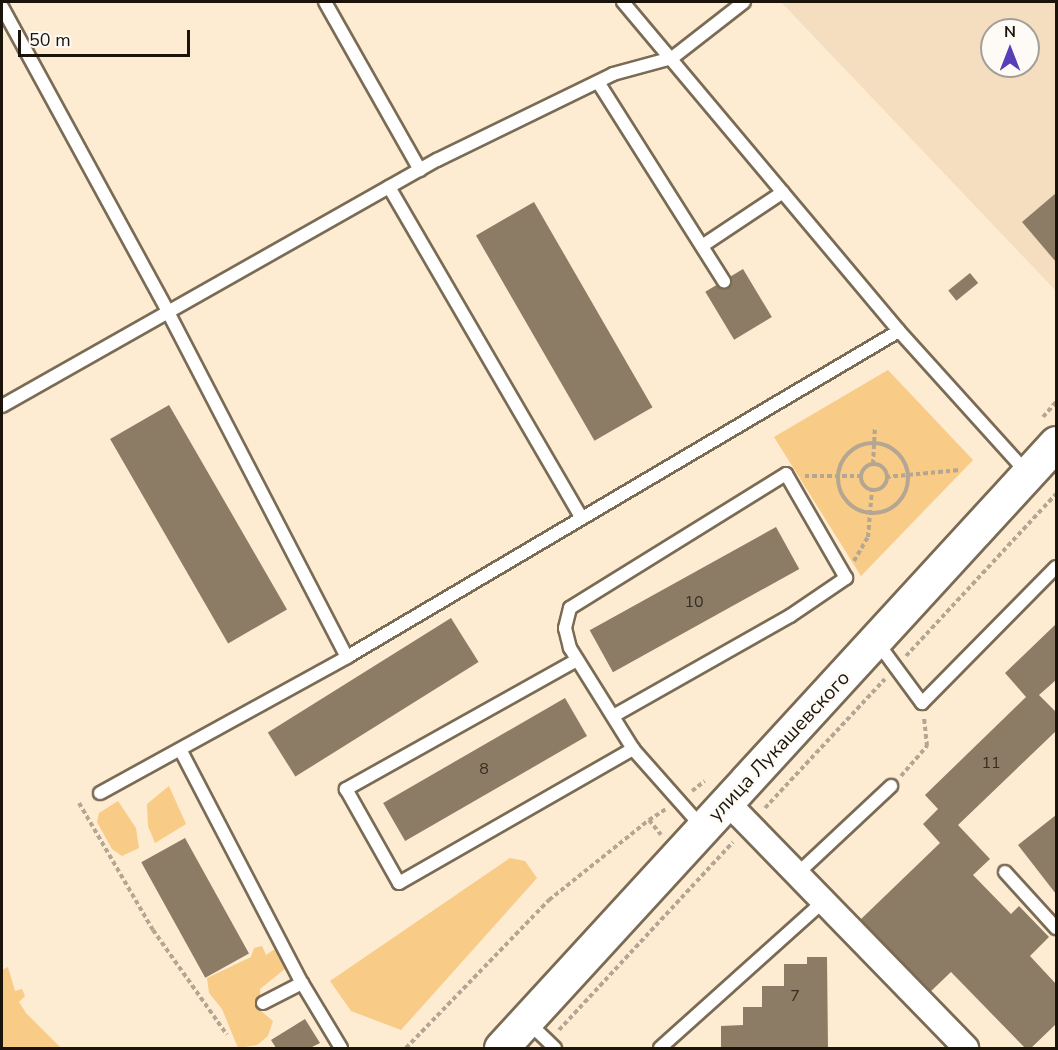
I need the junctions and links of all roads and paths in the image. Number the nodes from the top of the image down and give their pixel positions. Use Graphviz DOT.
graph roads {
  1 [pos="325,2"];
  2 [pos="623,2"];
  3 [pos="744,2"];
  4 [pos="2,7"];
  5 [pos="672,58"];
  6 [pos="598,82"];
  7 [pos="420,170"];
  8 [pos="389,187"];
  9 [pos="783,192"];
  10 [pos="702,246"];
  11 [pos="724,280"];
  12 [pos="167,310"];
  13 [pos="898,331"];
  14 [pos="2,406"];
  15 [pos="876,427"];
  16 [pos="874,442"];
  17 [pos="1056,443"];
  18 [pos="873,464"];
  19 [pos="960,470"];
  20 [pos="838,474"];
  21 [pos="908,475"];
  22 [pos="1029,475"];
  23 [pos="861,476"];
  24 [pos="886,477"];
  25 [pos="791,483"];
  26 [pos="872,489"];
  27 [pos="870,513"];
  28 [pos="582,518"];
  29 [pos="1056,567"];
  30 [pos="846,578"];
  31 [pos="877,642"];
  32 [pos="347,657"];
  33 [pos="577,660"];
  34 [pos="922,703"];
  35 [pos="615,715"];
  36 [pos="633,749"];
  37 [pos="181,751"];
  38 [pos="891,786"];
  39 [pos="100,793"];
  40 [pos="727,802"];
  41 [pos="79,803"];
  42 [pos="703,828"];
  43 [pos="735,840"];
  44 [pos="689,869"];
  45 [pos="1005,873"];
  46 [pos="797,874"];
  47 [pos="823,902"];
  48 [pos="1056,928"];
  49 [pos="302,983"];
  50 [pos="263,1003"];
  51 [pos="227,1035"];
  52 [pos="543,1037"];
  53 [pos="341,1048"];
  54 [pos="406,1048"];
  55 [pos="501,1048"];
  56 [pos="660,1048"];
  57 [pos="966,1048"];
  1 -- 7 [label="lane"];
  2 -- 5 [label="lane"];
  3 -- 5 [label="lane"];
  4 -- 12 [label="lane"];
  5 -- 6 [label="lane"];
  5 -- 9 [label="lane"];
  6 -- 7 [label="lane"];
  6 -- 10 [label="lane"];
  7 -- 8 [label="lane"];
  8 -- 12 [label="lane"];
  8 -- 28 [label="lane"];
  9 -- 10 [label="lane"];
  9 -- 13 [label="lane"];
  10 -- 11 [label="lane"];
  12 -- 14 [label="lane"];
  12 -- 32 [label="lane"];
  13 -- 22 [label="lane"];
  13 -- 28 [label="lane"];
  15 -- 16 [label="path"];
  16 -- 18 [label="path"];
  16 -- 20 [label="path"];
  16 -- 21 [label="path"];
  17 -- 22 [label="main road, улица Лукашевского"];
  18 -- 23 [label="path"];
  18 -- 24 [label="path"];
  19 -- 21 [label="path"];
  20 -- 23 [label="path"];
  20 -- 25 [label="path"];
  20 -- 27 [label="path"];
  21 -- 24 [label="path"];
  21 -- 27 [label="path"];
  22 -- 31 [label="main road, улица Лукашевского"];
  23 -- 26 [label="path"];
  24 -- 26 [label="path"];
  25 -- 30 [label="lane"];
  25 -- 33 [label="lane"];
  26 -- 27 [label="path"];
  27 -- 30 [label="path"];
  28 -- 32 [label="lane"];
  29 -- 34 [label="lane"];
  30 -- 35 [label="lane"];
  31 -- 34 [label="lane"];
  31 -- 40 [label="main road, улица Лукашевского"];
  32 -- 37 [label="lane"];
  33 -- 35 [label="lane"];
  33 -- 36 [label="lane"];
  34 -- 38 [label="path"];
  35 -- 36 [label="lane"];
  36 -- 42 [label="lane"];
  37 -- 39 [label="lane"];
  37 -- 49 [label="lane"];
  38 -- 46 [label="lane"];
  40 -- 42 [label="main road, улица Лукашевского"];
  40 -- 46 [label="street"];
  41 -- 51 [label="path"];
  42 -- 44 [label="main road, улица Лукашевского"];
  43 -- 44 [label="path"];
  44 -- 52 [label="main road, улица Лукашевского"];
  44 -- 52 [label="path"];
  44 -- 54 [label="path"];
  45 -- 48 [label="lane"];
  46 -- 47 [label="street"];
  47 -- 56 [label="lane"];
  47 -- 57 [label="street"];
  49 -- 50 [label="lane"];
  49 -- 53 [label="lane"];
  52 -- 55 [label="main road, улица Лукашевского"];
}
